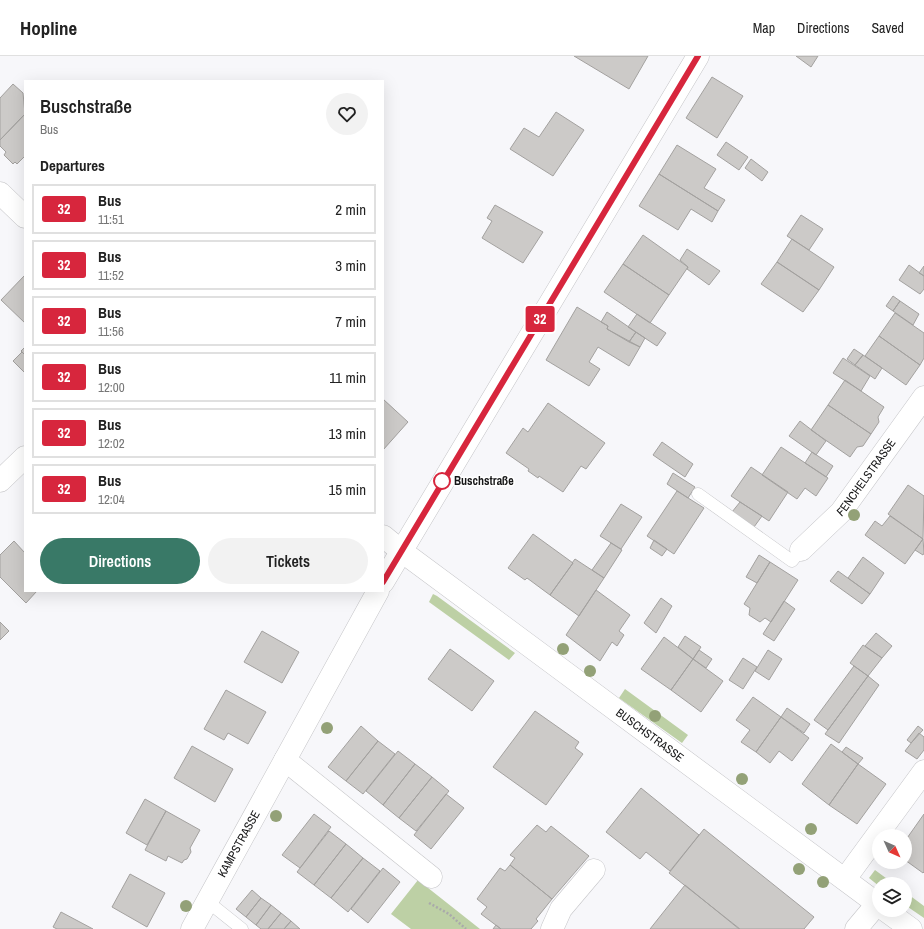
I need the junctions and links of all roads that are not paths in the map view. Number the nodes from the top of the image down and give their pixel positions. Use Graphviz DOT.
graph roads {
  1 [pos="698,56"];
  2 [pos="0,193"];
  3 [pos="24,216"];
  4 [pos="924,397"];
  5 [pos="24,458"];
  6 [pos="0,481"];
  7 [pos="698,494"];
  8 [pos="384,537"];
  9 [pos="400,550"];
  10 [pos="800,550"];
  11 [pos="384,580"];
  12 [pos="377,592"];
  13 [pos="285,760"];
  14 [pos="924,771"];
  15 [pos="594,870"];
  16 [pos="431,877"];
  17 [pos="845,880"];
  18 [pos="872,900"];
  19 [pos="207,901"];
  20 [pos="872,914"];
  21 [pos="895,917"];
  22 [pos="192,929"];
  23 [pos="242,929"];
  24 [pos="552,929"];
  25 [pos="856,929"];
  26 [pos="911,929"];
  1 -- 9 [label="street"];
  2 -- 3 [label="street"];
  4 -- 10 [label="street, FENCHELSTRASSE"];
  5 -- 6 [label="street"];
  7 -- 10 [label="lane"];
  8 -- 9 [label="street, BUSCHSTRASSE"];
  9 -- 11 [label="street"];
  9 -- 17 [label="street, BUSCHSTRASSE"];
  12 -- 13 [label="street, KAMPSTRASSE"];
  13 -- 16 [label="street"];
  13 -- 19 [label="street, KAMPSTRASSE"];
  14 -- 17 [label="street"];
  15 -- 24 [label="street"];
  17 -- 18 [label="street, BUSCHSTRASSE"];
  19 -- 22 [label="street, KAMPSTRASSE"];
  19 -- 23 [label="lane"];
  20 -- 25 [label="street"];
  21 -- 26 [label="street, BUSCHSTRASSE"];
}
